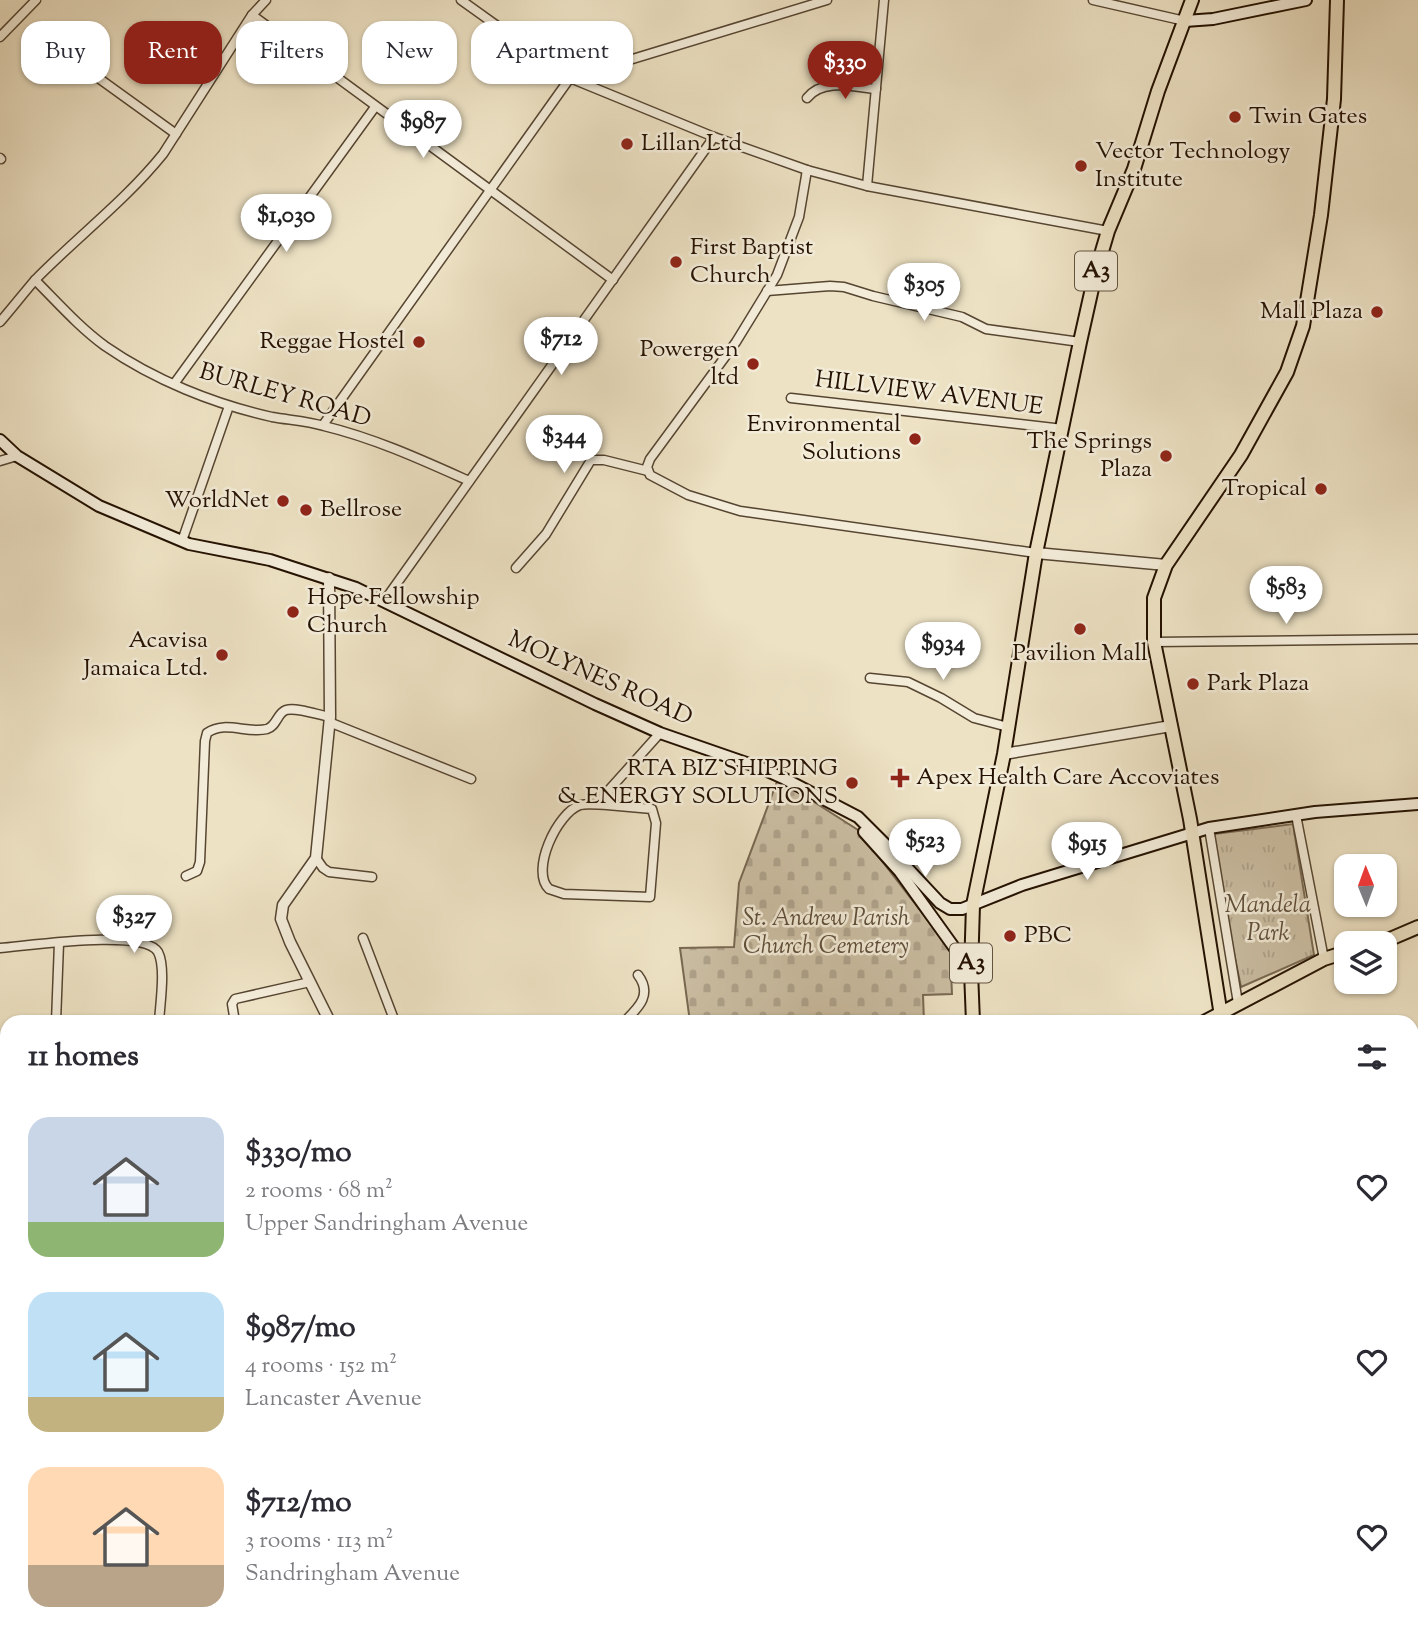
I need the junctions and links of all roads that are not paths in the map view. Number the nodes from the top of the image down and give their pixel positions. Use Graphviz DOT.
graph roads {
  1 [pos="36,0"];
  2 [pos="461,0"];
  3 [pos="827,0"];
  4 [pos="884,0"];
  5 [pos="1093,0"];
  6 [pos="1192,0"];
  7 [pos="1306,0"];
  8 [pos="1337,0"];
  9 [pos="264,1"];
  10 [pos="252,15"];
  11 [pos="490,21"];
  12 [pos="1185,21"];
  13 [pos="0,37"];
  14 [pos="633,59"];
  15 [pos="107,84"];
  16 [pos="566,84"];
  17 [pos="585,84"];
  18 [pos="876,89"];
  19 [pos="807,98"];
  20 [pos="375,107"];
  21 [pos="176,134"];
  22 [pos="714,137"];
  23 [pos="807,170"];
  24 [pos="867,186"];
  25 [pos="490,191"];
  26 [pos="1108,231"];
  27 [pos="36,280"];
  28 [pos="613,280"];
  29 [pos="767,291"];
  30 [pos="0,322"];
  31 [pos="1080,342"];
  32 [pos="174,384"];
  33 [pos="791,398"];
  34 [pos="229,406"];
  35 [pos="323,425"];
  36 [pos="1063,429"];
  37 [pos="0,440"];
  38 [pos="17,456"];
  39 [pos="0,461"];
  40 [pos="648,471"];
  41 [pos="469,481"];
  42 [pos="182,541"];
  43 [pos="1036,553"];
  44 [pos="1166,565"];
  45 [pos="516,568"];
  46 [pos="329,578"];
  47 [pos="385,600"];
  48 [pos="1418,639"];
  49 [pos="1154,642"];
  50 [pos="870,678"];
  51 [pos="330,719"];
  52 [pos="1171,726"];
  53 [pos="1008,727"];
  54 [pos="660,733"];
  55 [pos="1004,754"];
  56 [pos="471,779"];
  57 [pos="1418,804"];
  58 [pos="607,805"];
  59 [pos="846,812"];
  60 [pos="1296,815"];
  61 [pos="1209,828"];
  62 [pos="1193,833"];
  63 [pos="316,858"];
  64 [pos="186,876"];
  65 [pos="372,877"];
  66 [pos="973,905"];
  67 [pos="1418,927"];
  68 [pos="1397,934"];
  69 [pos="363,938"];
  70 [pos="59,943"];
  71 [pos="0,948"];
  72 [pos="1334,956"];
  73 [pos="1324,959"];
  74 [pos="971,971"];
  75 [pos="638,975"];
  76 [pos="310,982"];
  77 [pos="1238,1003"];
  78 [pos="56,1015"];
  79 [pos="159,1015"];
  80 [pos="234,1015"];
  81 [pos="326,1015"];
  82 [pos="392,1015"];
  83 [pos="631,1015"];
  84 [pos="973,1015"];
  85 [pos="1222,1015"];
  86 [pos="1225,1015"];
  1 -- 13 [label="street"];
  2 -- 11 [label="street"];
  3 -- 14 [label="street"];
  4 -- 18 [label="street"];
  5 -- 12 [label="street"];
  6 -- 12 [label="main road, A3"];
  7 -- 12 [label="main road"];
  8 -- 44 [label="main road"];
  9 -- 10 [label="street"];
  10 -- 20 [label="street"];
  10 -- 21 [label="street"];
  12 -- 26 [label="main road, A3"];
  15 -- 21 [label="street"];
  16 -- 25 [label="street"];
  17 -- 22 [label="street"];
  18 -- 19 [label="street"];
  18 -- 24 [label="street"];
  20 -- 25 [label="street"];
  20 -- 32 [label="street"];
  21 -- 27 [label="street"];
  22 -- 23 [label="street"];
  22 -- 28 [label="street"];
  23 -- 24 [label="street"];
  23 -- 29 [label="street"];
  24 -- 26 [label="street"];
  25 -- 28 [label="street"];
  25 -- 35 [label="street"];
  26 -- 31 [label="main road, A3"];
  27 -- 30 [label="street"];
  27 -- 32 [label="street, BURLEY ROAD"];
  28 -- 41 [label="street"];
  29 -- 31 [label="street"];
  29 -- 40 [label="street"];
  31 -- 36 [label="main road, A3"];
  32 -- 34 [label="street, BURLEY ROAD"];
  33 -- 36 [label="street, HILLVIEW AVENUE"];
  34 -- 35 [label="street, BURLEY ROAD"];
  34 -- 42 [label="street"];
  35 -- 41 [label="street, BURLEY ROAD"];
  36 -- 43 [label="main road, A3"];
  37 -- 38 [label="main road, MOLYNES ROAD"];
  38 -- 39 [label="street"];
  38 -- 42 [label="main road, MOLYNES ROAD"];
  40 -- 43 [label="street"];
  40 -- 45 [label="street"];
  41 -- 47 [label="street"];
  42 -- 46 [label="main road, MOLYNES ROAD"];
  43 -- 44 [label="street"];
  43 -- 53 [label="main road, A3"];
  44 -- 49 [label="main road"];
  46 -- 47 [label="main road, MOLYNES ROAD"];
  46 -- 51 [label="street"];
  47 -- 54 [label="main road, MOLYNES ROAD"];
  48 -- 49 [label="street"];
  49 -- 52 [label="main road"];
  50 -- 53 [label="street"];
  51 -- 56 [label="street"];
  51 -- 63 [label="street"];
  51 -- 64 [label="street"];
  52 -- 55 [label="street"];
  52 -- 62 [label="main road"];
  53 -- 55 [label="main road, A3"];
  54 -- 58 [label="street"];
  54 -- 59 [label="main road, MOLYNES ROAD"];
  55 -- 66 [label="main road, A3"];
  57 -- 60 [label="main road"];
  58 -- 58 [label="street"];
  59 -- 66 [label="main road"];
  59 -- 74 [label="main road, MOLYNES ROAD"];
  60 -- 61 [label="main road"];
  60 -- 73 [label="street"];
  61 -- 62 [label="main road"];
  61 -- 77 [label="street"];
  62 -- 66 [label="main road"];
  62 -- 85 [label="main road"];
  63 -- 65 [label="street"];
  63 -- 76 [label="street"];
  66 -- 74 [label="main road, A3"];
  67 -- 68 [label="main road"];
  69 -- 82 [label="street"];
  70 -- 71 [label="street"];
  70 -- 78 [label="street"];
  70 -- 79 [label="street"];
  72 -- 73 [label="main road"];
  73 -- 77 [label="main road"];
  74 -- 84 [label="main road, A3"];
  75 -- 83 [label="street"];
  76 -- 80 [label="street"];
  76 -- 81 [label="street"];
  77 -- 86 [label="main road"];
}
